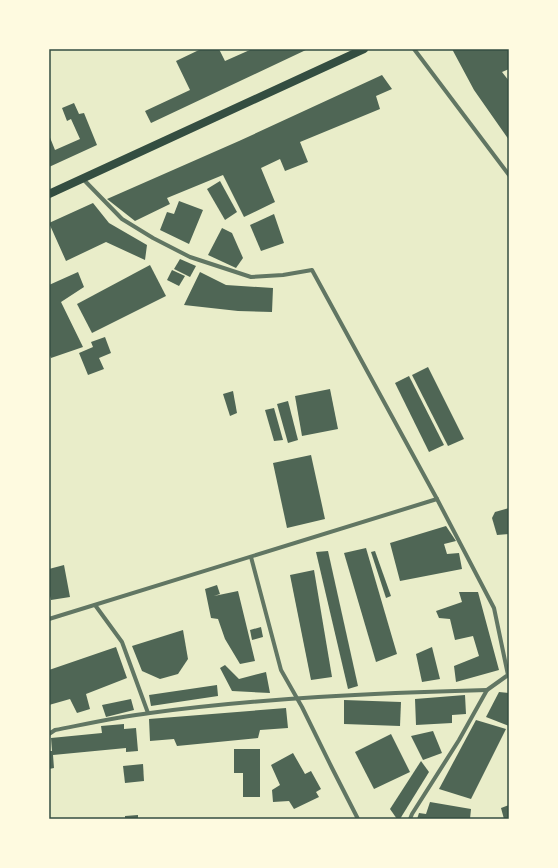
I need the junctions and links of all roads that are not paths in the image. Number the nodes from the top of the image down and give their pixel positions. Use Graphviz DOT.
graph roads {
  1 [pos="364,49"];
  2 [pos="414,49"];
  3 [pos="509,174"];
  4 [pos="83,179"];
  5 [pos="49,194"];
  6 [pos="437,499"];
  7 [pos="251,557"];
  8 [pos="95,605"];
  9 [pos="49,619"];
  10 [pos="486,690"];
  11 [pos="298,699"];
  12 [pos="148,713"];
  13 [pos="49,734"];
  14 [pos="358,819"];
  15 [pos="410,819"];
  1 -- 4 [label="main road"];
  2 -- 3 [label="street"];
  4 -- 5 [label="main road"];
  4 -- 6 [label="street"];
  6 -- 7 [label="street"];
  6 -- 10 [label="street"];
  7 -- 8 [label="street"];
  7 -- 11 [label="street"];
  8 -- 9 [label="street"];
  8 -- 12 [label="street"];
  10 -- 11 [label="street"];
  10 -- 15 [label="street"];
  11 -- 12 [label="street"];
  11 -- 14 [label="street"];
  12 -- 13 [label="street"];
}
